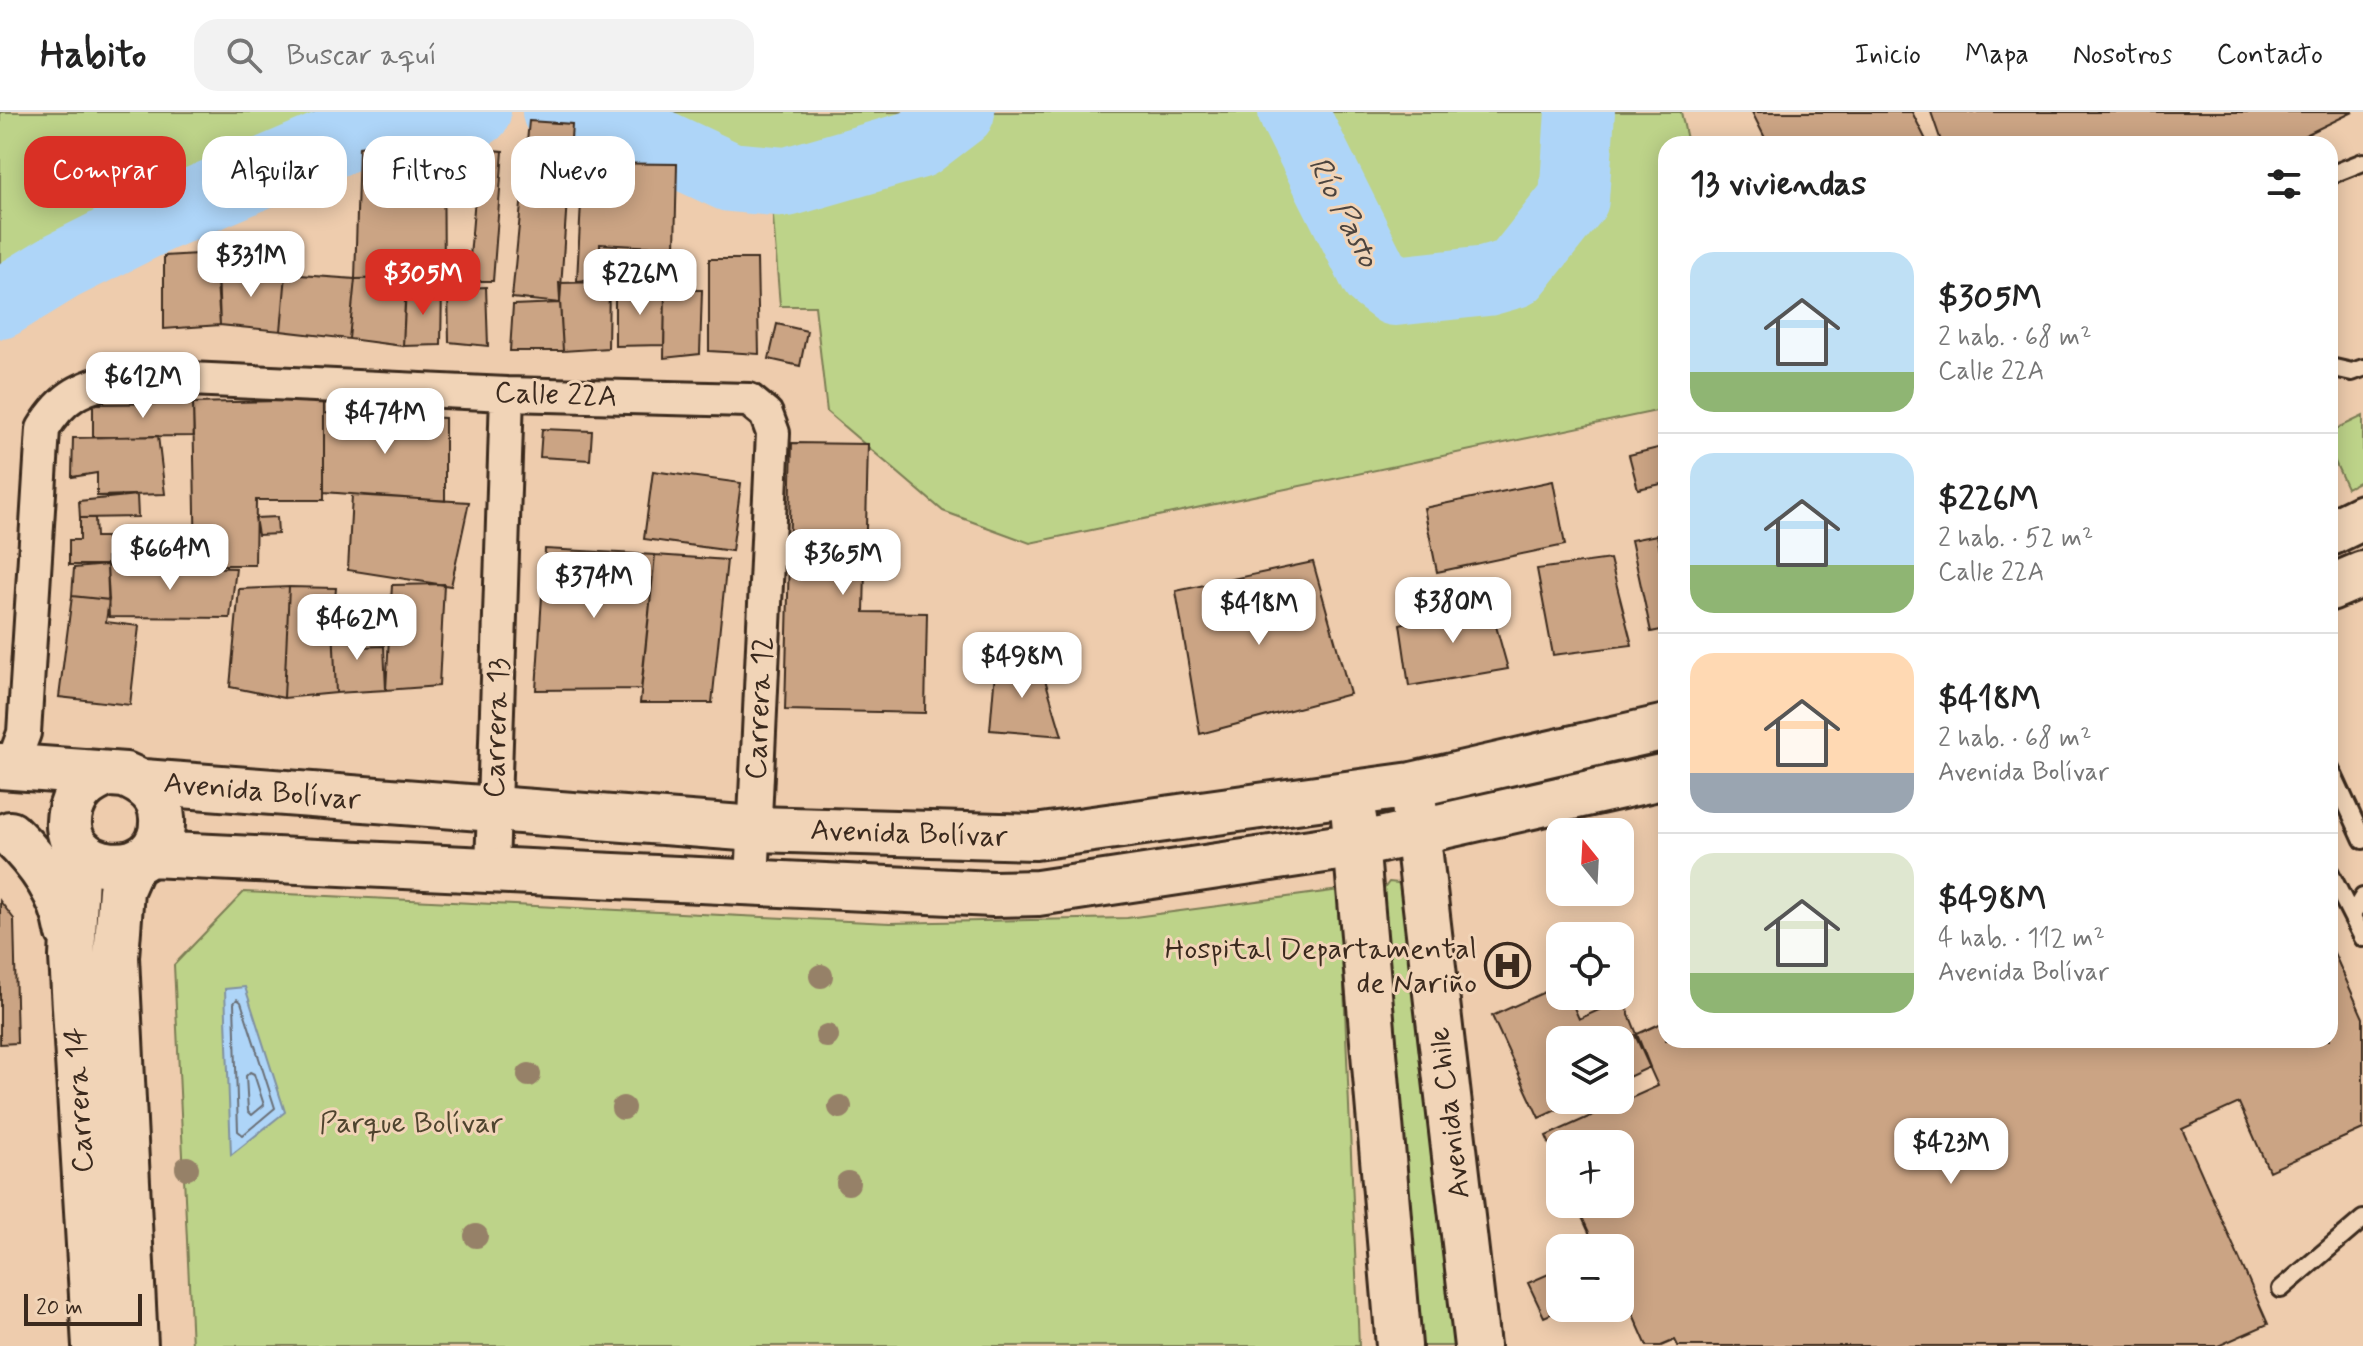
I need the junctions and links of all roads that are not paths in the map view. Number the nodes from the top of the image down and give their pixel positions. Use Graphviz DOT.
graph roads {
  1 [pos="2359,164"];
  2 [pos="2338,172"];
  3 [pos="2363,182"];
  4 [pos="2363,368"];
  5 [pos="2338,369"];
  6 [pos="507,394"];
  7 [pos="749,400"];
  8 [pos="2363,574"];
  9 [pos="2338,585"];
  10 [pos="1658,729"];
  11 [pos="5,767"];
  12 [pos="1658,778"];
  13 [pos="124,779"];
  14 [pos="1412,785"];
  15 [pos="2338,785"];
  16 [pos="1351,795"];
  17 [pos="495,810"];
  18 [pos="755,829"];
  19 [pos="5,833"];
  20 [pos="1418,834"];
  21 [pos="2363,840"];
  22 [pos="1358,845"];
  23 [pos="79,850"];
  24 [pos="229,856"];
  25 [pos="141,860"];
  26 [pos="492,869"];
  27 [pos="752,882"];
  28 [pos="2338,888"];
  29 [pos="2363,897"];
  30 [pos="2352,915"];
  31 [pos="2363,936"];
  32 [pos="72,957"];
  33 [pos="116,957"];
  34 [pos="2363,1219"];
  35 [pos="2281,1289"];
  36 [pos="95,1346"];
  37 [pos="135,1346"];
  38 [pos="1399,1346"];
  39 [pos="1477,1346"];
  1 -- 2 [label="lane"];
  1 -- 3 [label="lane"];
  4 -- 5 [label="lane"];
  6 -- 7 [label="street, Calle 22A"];
  6 -- 11 [label="street, Calle 22A"];
  6 -- 17 [label="street, Carrera 13"];
  7 -- 18 [label="street, Carrera 12"];
  8 -- 9 [label="main road"];
  10 -- 14 [label="main road, Avenida Bolívar"];
  11 -- 13 [label="main road, Avenida Bolívar"];
  12 -- 20 [label="main road, Avenida Bolívar"];
  13 -- 17 [label="main road, Avenida Bolívar"];
  13 -- 23 [label="main road"];
  13 -- 25 [label="main road"];
  14 -- 16 [label="main road, Avenida Bolívar"];
  14 -- 20 [label="main road, Avenida Chile"];
  15 -- 21 [label="lane"];
  16 -- 18 [label="main road, Avenida Bolívar"];
  16 -- 22 [label="main road"];
  17 -- 18 [label="main road, Avenida Bolívar"];
  17 -- 26 [label="street, Carrera 13"];
  18 -- 27 [label="street, Carrera 12"];
  19 -- 23 [label="main road"];
  19 -- 32 [label="main road"];
  20 -- 22 [label="main road, Avenida Bolívar"];
  20 -- 39 [label="main road, Avenida Chile"];
  22 -- 27 [label="main road, Avenida Bolívar"];
  22 -- 38 [label="main road"];
  23 -- 25 [label="main road"];
  23 -- 32 [label="main road, Carrera 14"];
  24 -- 25 [label="main road, Avenida Bolívar"];
  24 -- 26 [label="main road, Avenida Bolívar"];
  24 -- 33 [label="main road"];
  25 -- 33 [label="main road, Carrera 14"];
  26 -- 27 [label="main road, Avenida Bolívar"];
  28 -- 30 [label="lane"];
  29 -- 30 [label="lane"];
  30 -- 31 [label="lane"];
  32 -- 36 [label="main road, Carrera 14"];
  33 -- 37 [label="main road, Carrera 14"];
  34 -- 35 [label="lane"];
}
